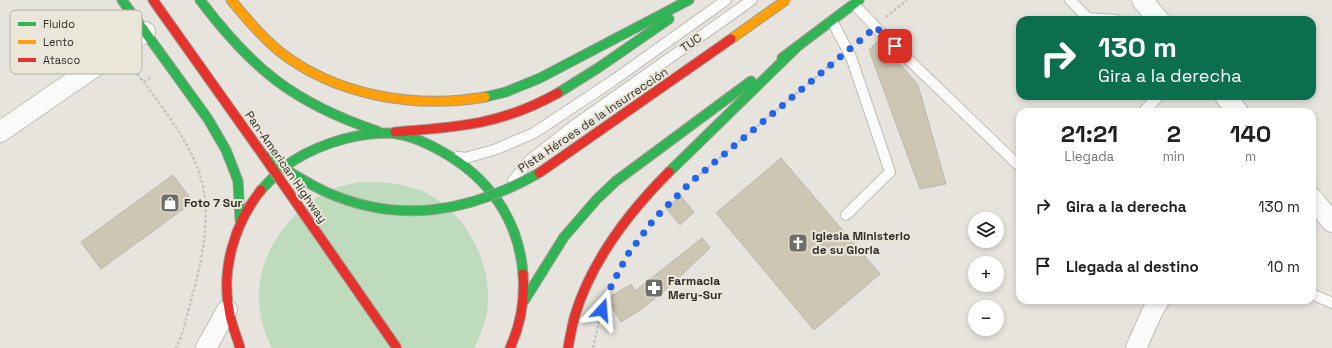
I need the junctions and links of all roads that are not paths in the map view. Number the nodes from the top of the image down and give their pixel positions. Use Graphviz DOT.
graph roads {
  1 [pos="122,0"];
  2 [pos="154,0"];
  3 [pos="200,0"];
  4 [pos="231,0"];
  5 [pos="689,0"];
  6 [pos="697,0"];
  7 [pos="726,0"];
  8 [pos="752,0"];
  9 [pos="786,0"];
  10 [pos="1142,0"];
  11 [pos="1071,1"];
  12 [pos="856,2"];
  13 [pos="129,10"];
  14 [pos="1086,16"];
  15 [pos="1156,16"];
  16 [pos="832,21"];
  17 [pos="142,28"];
  18 [pos="145,32"];
  19 [pos="142,34"];
  20 [pos="797,47"];
  21 [pos="84,74"];
  22 [pos="1155,100"];
  23 [pos="1228,100"];
  24 [pos="1147,108"];
  25 [pos="1234,108"];
  26 [pos="0,132"];
  27 [pos="382,132"];
  28 [pos="263,155"];
  29 [pos="453,157"];
  30 [pos="1016,163"];
  31 [pos="1316,203"];
  32 [pos="846,215"];
  33 [pos="240,220"];
  34 [pos="510,220"];
  35 [pos="1332,222"];
  36 [pos="1316,296"];
  37 [pos="524,301"];
  38 [pos="1332,303"];
  39 [pos="1157,304"];
  40 [pos="227,310"];
  41 [pos="522,313"];
  42 [pos="206,348"];
  43 [pos="240,348"];
  44 [pos="397,348"];
  45 [pos="510,348"];
  46 [pos="521,348"];
  47 [pos="568,348"];
  48 [pos="1136,348"];
  1 -- 13 [label="main road"];
  2 -- 28 [label="main road, Pan-American Highway"];
  3 -- 27 [label="main road"];
  4 -- 5 [label="main road"];
  6 -- 27 [label="main road"];
  7 -- 29 [label="lane, TUC"];
  8 -- 34 [label="lane, TUC"];
  9 -- 28 [label="main road, Pista Héroes de la Insurrección, bridge"];
  10 -- 15 [label="street"];
  11 -- 14 [label="lane"];
  12 -- 16 [label="main road"];
  12 -- 30 [label="lane"];
  16 -- 20 [label="main road"];
  16 -- 32 [label="lane"];
  17 -- 18 [label="main road"];
  18 -- 19 [label="street"];
  18 -- 33 [label="main road"];
  20 -- 37 [label="main road"];
  20 -- 47 [label="main road"];
  21 -- 26 [label="street"];
  22 -- 24 [label="lane"];
  23 -- 25 [label="street"];
  27 -- 29 [label="main road"];
  27 -- 33 [label="main road"];
  28 -- 44 [label="main road, Pan-American Highway, bridge"];
  29 -- 34 [label="main road"];
  31 -- 35 [label="street"];
  33 -- 40 [label="main road"];
  34 -- 37 [label="main road"];
  36 -- 38 [label="lane"];
  37 -- 41 [label="main road"];
  39 -- 48 [label="street"];
  40 -- 42 [label="street"];
  40 -- 43 [label="main road"];
  41 -- 45 [label="main road"];
  41 -- 46 [label="main road"];
}
